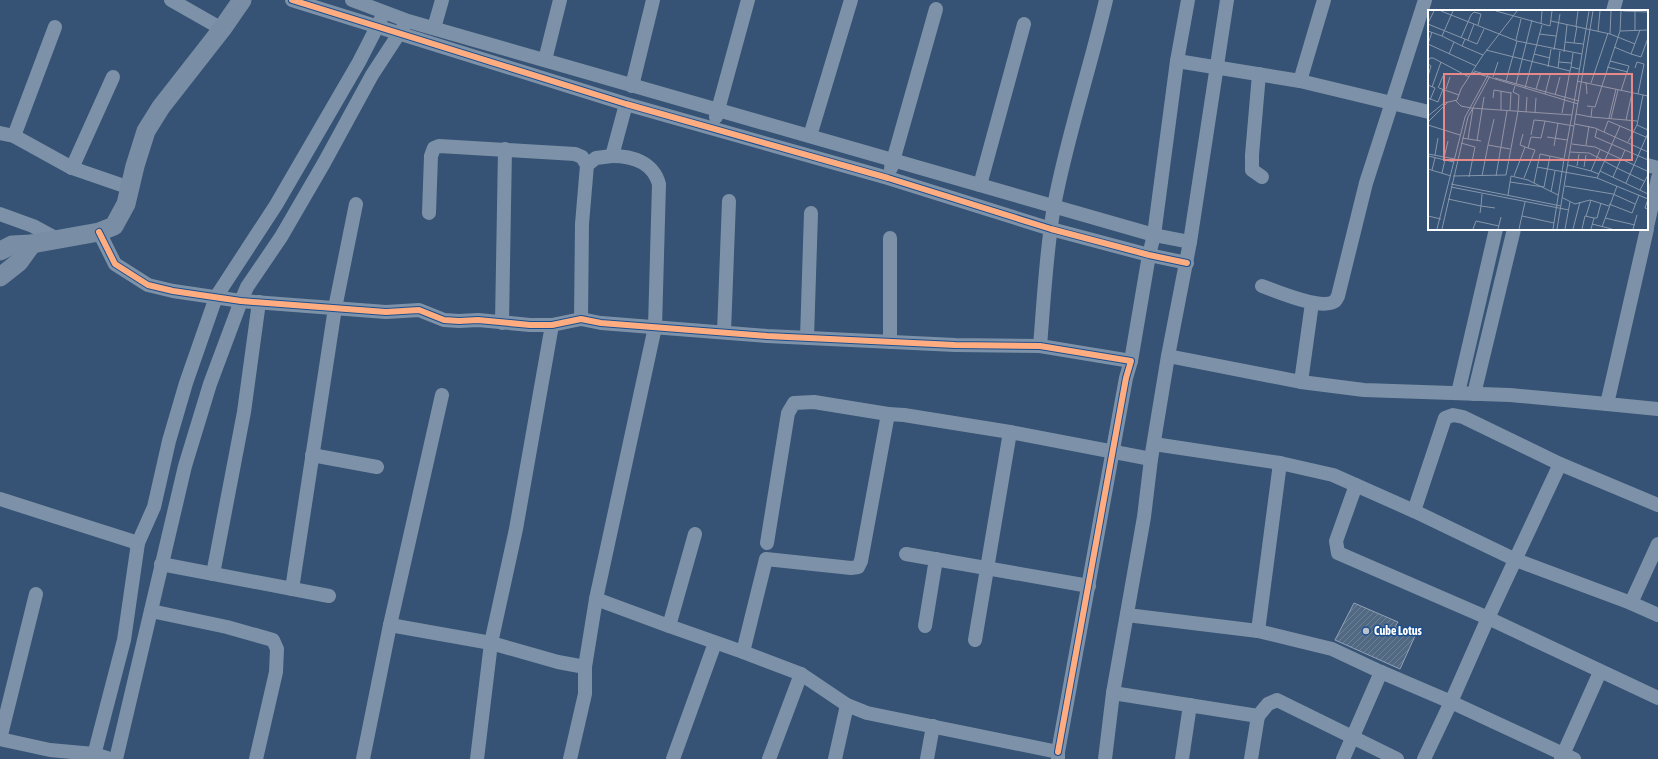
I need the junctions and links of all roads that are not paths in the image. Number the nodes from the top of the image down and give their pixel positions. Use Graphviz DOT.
graph roads {
  1 [pos="170,0"];
  2 [pos="242,0"];
  3 [pos="292,0"];
  4 [pos="352,0"];
  5 [pos="442,0"];
  6 [pos="560,0"];
  7 [pos="653,0"];
  8 [pos="748,0"];
  9 [pos="851,0"];
  10 [pos="1106,0"];
  11 [pos="1188,0"];
  12 [pos="1227,0"];
  13 [pos="1324,0"];
  14 [pos="1425,0"];
  15 [pos="1616,0"];
  16 [pos="936,8"];
  17 [pos="1613,10"];
  18 [pos="385,12"];
  19 [pos="408,21"];
  20 [pos="1024,24"];
  21 [pos="55,27"];
  22 [pos="376,27"];
  23 [pos="434,28"];
  24 [pos="222,29"];
  25 [pos="400,32"];
  26 [pos="545,60"];
  27 [pos="1177,61"];
  28 [pos="1217,67"];
  29 [pos="1259,74"];
  30 [pos="113,77"];
  31 [pos="1300,81"];
  32 [pos="632,86"];
  33 [pos="1391,102"];
  34 [pos="626,104"];
  35 [pos="718,109"];
  36 [pos="1428,112"];
  37 [pos="713,129"];
  38 [pos="7,134"];
  39 [pos="810,136"];
  40 [pos="505,149"];
  41 [pos="612,156"];
  42 [pos="893,160"];
  43 [pos="587,165"];
  44 [pos="1648,165"];
  45 [pos="72,168"];
  46 [pos="1658,168"];
  47 [pos="1262,177"];
  48 [pos="888,178"];
  49 [pos="1658,178"];
  50 [pos="980,185"];
  51 [pos="130,188"];
  52 [pos="729,201"];
  53 [pos="356,204"];
  54 [pos="1054,207"];
  55 [pos="811,213"];
  56 [pos="0,214"];
  57 [pos="429,214"];
  58 [pos="1648,223"];
  59 [pos="1051,229"];
  60 [pos="1496,230"];
  61 [pos="1514,230"];
  62 [pos="1647,230"];
  63 [pos="99,232"];
  64 [pos="1154,235"];
  65 [pos="890,238"];
  66 [pos="57,239"];
  67 [pos="1190,242"];
  68 [pos="32,244"];
  69 [pos="0,251"];
  70 [pos="1149,255"];
  71 [pos="1187,263"];
  72 [pos="0,277"];
  73 [pos="1262,286"];
  74 [pos="216,297"];
  75 [pos="241,301"];
  76 [pos="259,302"];
  77 [pos="1312,303"];
  78 [pos="335,308"];
  79 [pos="581,320"];
  80 [pos="502,323"];
  81 [pos="552,325"];
  82 [pos="655,327"];
  83 [pos="724,332"];
  84 [pos="807,338"];
  85 [pos="890,342"];
  86 [pos="1040,346"];
  87 [pos="1168,356"];
  88 [pos="1131,361"];
  89 [pos="1301,382"];
  90 [pos="1458,393"];
  91 [pos="1474,394"];
  92 [pos="442,395"];
  93 [pos="1607,404"];
  94 [pos="1658,409"];
  95 [pos="888,414"];
  96 [pos="1010,432"];
  97 [pos="1154,444"];
  98 [pos="1113,452"];
  99 [pos="312,455"];
  100 [pos="1151,459"];
  101 [pos="1280,463"];
  102 [pos="1560,464"];
  103 [pos="377,468"];
  104 [pos="1356,485"];
  105 [pos="0,499"];
  106 [pos="1658,505"];
  107 [pos="1414,511"];
  108 [pos="695,534"];
  109 [pos="138,543"];
  110 [pos="767,543"];
  111 [pos="1658,544"];
  112 [pos="906,554"];
  113 [pos="936,559"];
  114 [pos="1516,560"];
  115 [pos="162,564"];
  116 [pos="988,567"];
  117 [pos="213,574"];
  118 [pos="1089,586"];
  119 [pos="292,589"];
  120 [pos="36,594"];
  121 [pos="329,596"];
  122 [pos="596,599"];
  123 [pos="1631,603"];
  124 [pos="151,610"];
  125 [pos="1127,615"];
  126 [pos="1658,616"];
  127 [pos="1488,618"];
  128 [pos="390,625"];
  129 [pos="669,626"];
  130 [pos="925,626"];
  131 [pos="1258,631"];
  132 [pos="975,640"];
  133 [pos="491,643"];
  134 [pos="715,643"];
  135 [pos="743,652"];
  136 [pos="585,667"];
  137 [pos="1381,672"];
  138 [pos="1600,672"];
  139 [pos="801,674"];
  140 [pos="1113,693"];
  141 [pos="1658,698"];
  142 [pos="1451,702"];
  143 [pos="1190,705"];
  144 [pos="847,706"];
  145 [pos="1258,716"];
  146 [pos="933,726"];
  147 [pos="1352,737"];
  148 [pos="0,739"];
  149 [pos="1058,755"];
  150 [pos="93,756"];
  151 [pos="1566,757"];
  152 [pos="110,759"];
  153 [pos="116,759"];
  154 [pos="256,759"];
  155 [pos="363,759"];
  156 [pos="477,759"];
  157 [pos="570,759"];
  158 [pos="673,759"];
  159 [pos="769,759"];
  160 [pos="836,759"];
  161 [pos="927,759"];
  162 [pos="1105,759"];
  163 [pos="1182,759"];
  164 [pos="1251,759"];
  165 [pos="1343,759"];
  166 [pos="1397,759"];
  167 [pos="1424,759"];
  1 -- 24 [label="street"];
  2 -- 24 [label="street"];
  3 -- 22 [label="street"];
  4 -- 18 [label="street"];
  5 -- 23 [label="street"];
  6 -- 26 [label="street"];
  7 -- 32 [label="street"];
  8 -- 35 [label="street"];
  9 -- 39 [label="street"];
  10 -- 54 [label="street"];
  11 -- 27 [label="street"];
  12 -- 28 [label="street"];
  13 -- 31 [label="street"];
  14 -- 33 [label="street"];
  15 -- 17 [label="street"];
  16 -- 42 [label="street"];
  18 -- 19 [label="street"];
  18 -- 22 [label="street"];
  19 -- 23 [label="street"];
  19 -- 25 [label="street"];
  20 -- 50 [label="street"];
  21 -- 38 [label="street"];
  22 -- 25 [label="street"];
  22 -- 74 [label="street"];
  23 -- 26 [label="street"];
  24 -- 51 [label="street"];
  25 -- 34 [label="street"];
  25 -- 75 [label="street"];
  26 -- 32 [label="street"];
  27 -- 28 [label="street"];
  27 -- 64 [label="street"];
  28 -- 29 [label="street"];
  28 -- 67 [label="street"];
  29 -- 31 [label="street"];
  29 -- 47 [label="street"];
  30 -- 45 [label="street"];
  31 -- 33 [label="street"];
  32 -- 35 [label="street"];
  33 -- 36 [label="street"];
  33 -- 77 [label="street"];
  34 -- 37 [label="street"];
  34 -- 41 [label="street"];
  35 -- 37 [label="street"];
  35 -- 39 [label="street"];
  37 -- 48 [label="street"];
  38 -- 45 [label="street"];
  39 -- 42 [label="street"];
  40 -- 43 [label="street"];
  40 -- 57 [label="street"];
  40 -- 80 [label="street"];
  41 -- 43 [label="street"];
  41 -- 82 [label="street"];
  42 -- 48 [label="street"];
  42 -- 50 [label="street"];
  43 -- 79 [label="street"];
  44 -- 46 [label="street"];
  45 -- 51 [label="street"];
  48 -- 59 [label="street"];
  49 -- 58 [label="street"];
  50 -- 54 [label="street"];
  51 -- 63 [label="street"];
  52 -- 83 [label="street"];
  53 -- 78 [label="street"];
  54 -- 59 [label="street"];
  54 -- 64 [label="street"];
  55 -- 84 [label="street"];
  56 -- 66 [label="street"];
  59 -- 70 [label="street"];
  59 -- 86 [label="street"];
  60 -- 90 [label="street"];
  61 -- 91 [label="street"];
  62 -- 93 [label="street"];
  63 -- 66 [label="street"];
  63 -- 74 [label="street"];
  64 -- 67 [label="street"];
  64 -- 70 [label="street"];
  65 -- 85 [label="street"];
  66 -- 68 [label="street"];
  67 -- 71 [label="street"];
  68 -- 69 [label="street"];
  68 -- 72 [label="street"];
  70 -- 71 [label="street"];
  70 -- 88 [label="street"];
  71 -- 87 [label="street"];
  73 -- 77 [label="street"];
  74 -- 75 [label="street"];
  74 -- 109 [label="street"];
  75 -- 76 [label="street"];
  75 -- 115 [label="street"];
  76 -- 78 [label="street"];
  76 -- 117 [label="street"];
  77 -- 89 [label="street"];
  78 -- 80 [label="street"];
  78 -- 99 [label="street"];
  79 -- 81 [label="street"];
  79 -- 82 [label="street"];
  80 -- 81 [label="street"];
  81 -- 133 [label="street"];
  82 -- 83 [label="street"];
  82 -- 122 [label="street"];
  83 -- 84 [label="street"];
  84 -- 85 [label="street"];
  85 -- 86 [label="street"];
  86 -- 88 [label="street"];
  87 -- 89 [label="street"];
  87 -- 97 [label="street"];
  88 -- 98 [label="street"];
  89 -- 90 [label="street"];
  90 -- 91 [label="street"];
  91 -- 93 [label="street"];
  92 -- 128 [label="street"];
  93 -- 94 [label="street"];
  95 -- 96 [label="street"];
  95 -- 110 [label="street"];
  95 -- 135 [label="street"];
  96 -- 98 [label="street"];
  96 -- 116 [label="street"];
  97 -- 100 [label="street"];
  97 -- 101 [label="street"];
  98 -- 100 [label="street"];
  98 -- 118 [label="street"];
  99 -- 103 [label="street"];
  99 -- 119 [label="street"];
  100 -- 125 [label="street"];
  101 -- 104 [label="street"];
  101 -- 131 [label="street"];
  102 -- 106 [label="street"];
  102 -- 107 [label="street"];
  102 -- 114 [label="street"];
  104 -- 107 [label="street"];
  104 -- 127 [label="street"];
  105 -- 109 [label="street"];
  107 -- 114 [label="street"];
  108 -- 129 [label="street"];
  109 -- 150 [label="street"];
  111 -- 123 [label="street"];
  112 -- 113 [label="street"];
  113 -- 116 [label="street"];
  113 -- 130 [label="street"];
  114 -- 123 [label="street"];
  114 -- 127 [label="street"];
  115 -- 117 [label="street"];
  115 -- 124 [label="street"];
  116 -- 118 [label="street"];
  116 -- 132 [label="street"];
  117 -- 119 [label="street"];
  118 -- 149 [label="street"];
  119 -- 121 [label="street"];
  120 -- 148 [label="street"];
  122 -- 129 [label="street"];
  122 -- 136 [label="street"];
  123 -- 126 [label="street"];
  124 -- 153 [label="street"];
  124 -- 154 [label="street"];
  125 -- 131 [label="street"];
  125 -- 140 [label="street"];
  127 -- 138 [label="street"];
  127 -- 142 [label="street"];
  128 -- 133 [label="street"];
  128 -- 155 [label="street"];
  129 -- 134 [label="street"];
  131 -- 137 [label="street"];
  133 -- 136 [label="street"];
  133 -- 156 [label="street"];
  134 -- 135 [label="street"];
  134 -- 158 [label="street"];
  135 -- 139 [label="street"];
  136 -- 157 [label="street"];
  137 -- 142 [label="street"];
  137 -- 147 [label="street"];
  138 -- 141 [label="street"];
  138 -- 151 [label="street"];
  139 -- 144 [label="street"];
  139 -- 159 [label="street"];
  140 -- 143 [label="street"];
  140 -- 162 [label="street"];
  142 -- 151 [label="street"];
  142 -- 167 [label="street"];
  143 -- 145 [label="street"];
  143 -- 163 [label="street"];
  144 -- 146 [label="street"];
  144 -- 160 [label="street"];
  145 -- 147 [label="street"];
  145 -- 164 [label="street"];
  146 -- 149 [label="street"];
  146 -- 161 [label="street"];
  147 -- 165 [label="street"];
  147 -- 166 [label="street"];
  148 -- 150 [label="street"];
  150 -- 152 [label="street"];
}
